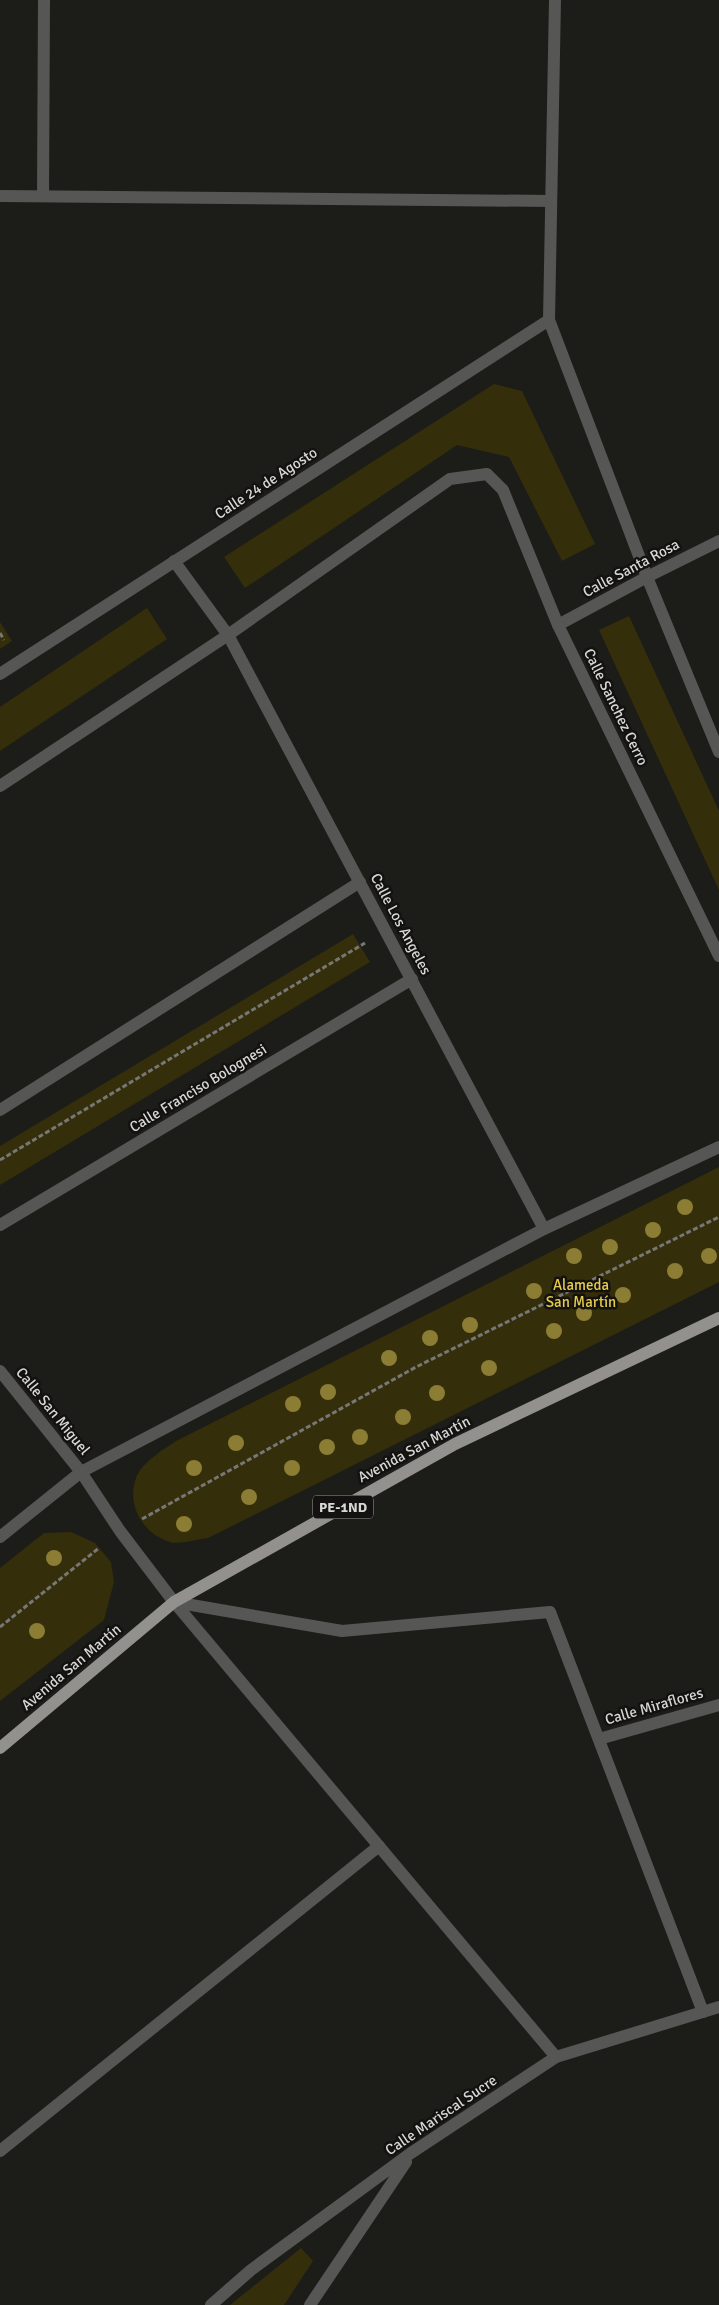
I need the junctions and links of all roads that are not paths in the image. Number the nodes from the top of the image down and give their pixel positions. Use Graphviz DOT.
graph roads {
  1 [pos="44,0"];
  2 [pos="555,0"];
  3 [pos="0,196"];
  4 [pos="44,196"];
  5 [pos="551,201"];
  6 [pos="549,320"];
  7 [pos="719,541"];
  8 [pos="174,561"];
  9 [pos="647,577"];
  10 [pos="558,625"];
  11 [pos="228,635"];
  12 [pos="0,674"];
  13 [pos="719,752"];
  14 [pos="0,786"];
  15 [pos="360,882"];
  16 [pos="719,956"];
  17 [pos="412,979"];
  18 [pos="0,1110"];
  19 [pos="719,1148"];
  20 [pos="0,1225"];
  21 [pos="544,1229"];
  22 [pos="719,1318"];
  23 [pos="0,1371"];
  24 [pos="81,1472"];
  25 [pos="0,1537"];
  26 [pos="174,1602"];
  27 [pos="719,1705"];
  28 [pos="598,1739"];
  29 [pos="0,1748"];
  30 [pos="379,1846"];
  31 [pos="719,2007"];
  32 [pos="703,2012"];
  33 [pos="556,2057"];
  34 [pos="0,2151"];
  35 [pos="411,2153"];
  36 [pos="211,2305"];
  37 [pos="310,2305"];
  1 -- 4 [label="street"];
  2 -- 5 [label="street"];
  3 -- 4 [label="street"];
  4 -- 5 [label="street"];
  5 -- 6 [label="street"];
  6 -- 8 [label="street, Calle 24 de Agosto"];
  6 -- 9 [label="street"];
  7 -- 9 [label="street, Calle Santa Rosa"];
  8 -- 11 [label="street, Calle Los Angeles"];
  8 -- 12 [label="street, Calle 24 de Agosto"];
  9 -- 10 [label="street, Calle Santa Rosa"];
  9 -- 13 [label="street"];
  10 -- 11 [label="street, Calle Sanchez Cerro"];
  10 -- 16 [label="street, Calle Sanchez Cerro"];
  11 -- 14 [label="street"];
  11 -- 15 [label="street, Calle Los Angeles"];
  15 -- 17 [label="street, Calle Los Angeles"];
  15 -- 18 [label="street"];
  17 -- 20 [label="street, Calle Franciso Bolognesi"];
  17 -- 21 [label="street, Calle Los Angeles"];
  19 -- 21 [label="street"];
  21 -- 24 [label="street"];
  22 -- 26 [label="main road, Avenida San Martín / PE-1ND"];
  23 -- 24 [label="street, Calle San Miguel"];
  24 -- 25 [label="street"];
  24 -- 26 [label="street, Calle San Miguel"];
  26 -- 28 [label="street"];
  26 -- 29 [label="main road, Avenida San Martín / PE-1ND"];
  26 -- 30 [label="street, Calle San Miguel"];
  27 -- 28 [label="street, Calle Miraflores"];
  28 -- 32 [label="street"];
  30 -- 33 [label="street, Calle San Miguel"];
  30 -- 34 [label="street"];
  31 -- 32 [label="street, Calle Mariscal Sucre"];
  32 -- 33 [label="street, Calle Mariscal Sucre"];
  33 -- 35 [label="street, Calle Mariscal Sucre"];
  35 -- 36 [label="street, Calle Mariscal Sucre"];
  35 -- 37 [label="street"];
}
